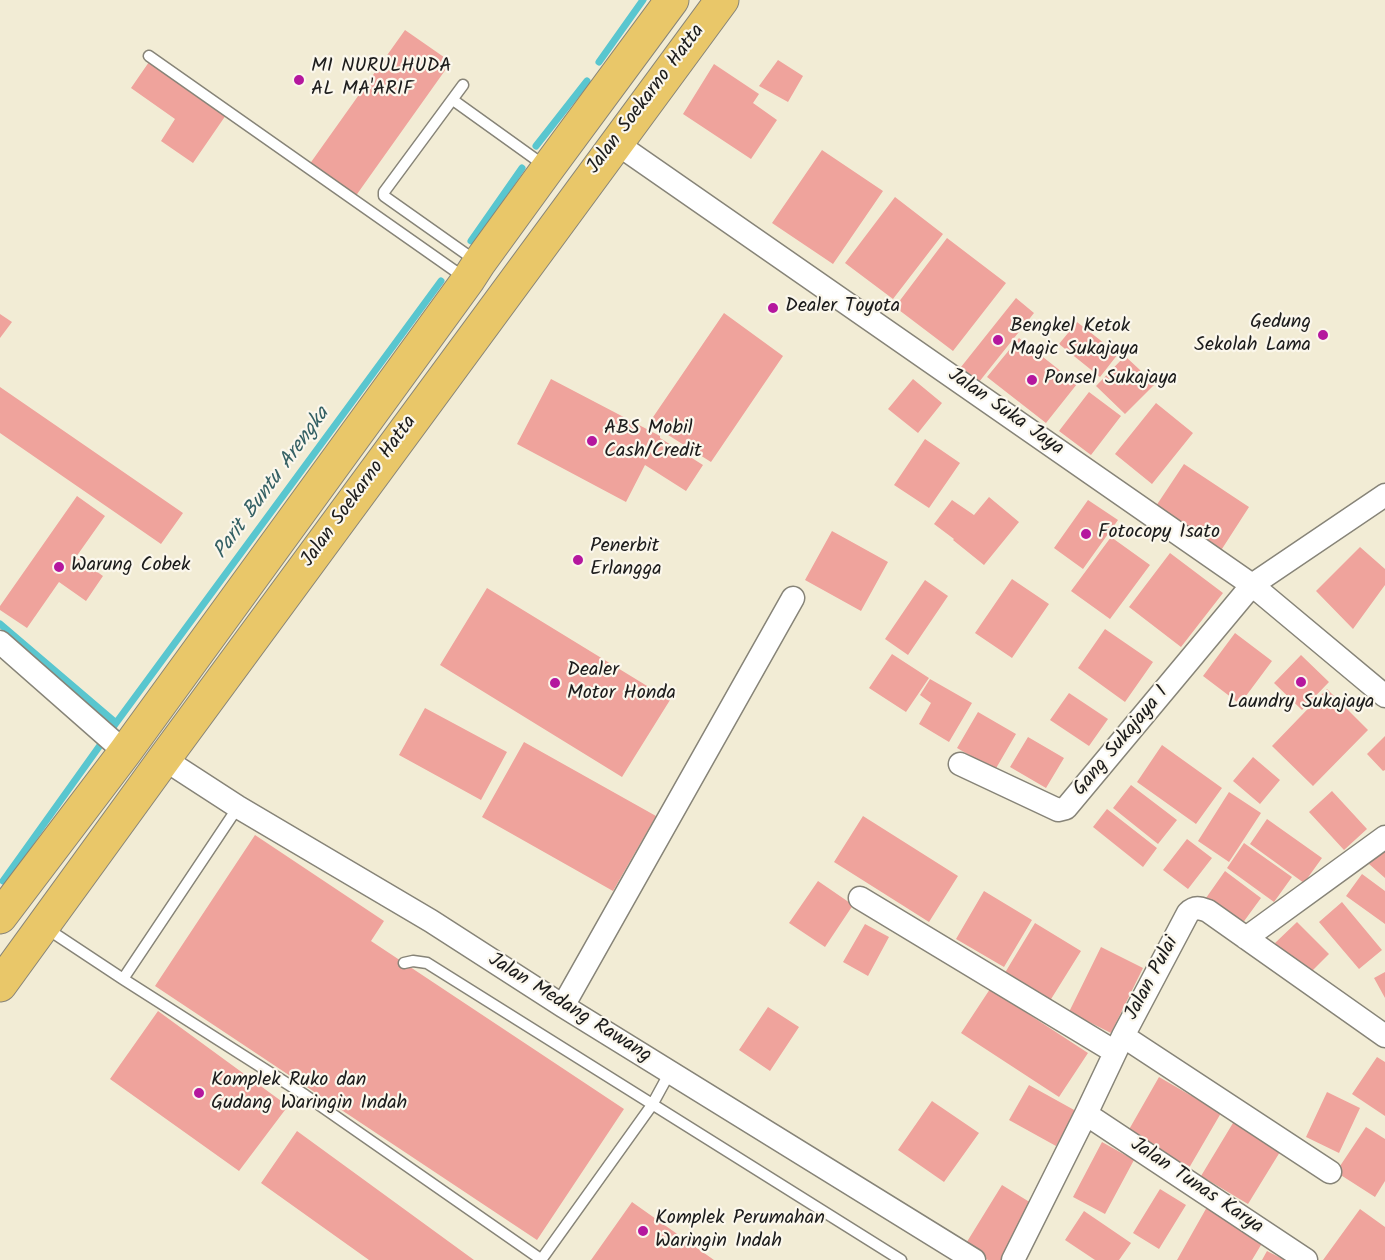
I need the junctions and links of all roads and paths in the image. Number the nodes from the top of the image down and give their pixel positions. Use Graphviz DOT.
graph roads {
  1 [pos="672,0"];
  2 [pos="722,0"];
  3 [pos="149,56"];
  4 [pos="464,85"];
  5 [pos="453,100"];
  6 [pos="616,142"];
  7 [pos="548,168"];
  8 [pos="473,272"];
  9 [pos="1385,495"];
  10 [pos="1252,585"];
  11 [pos="793,598"];
  12 [pos="0,642"];
  13 [pos="1385,696"];
  14 [pos="122,749"];
  15 [pos="164,759"];
  16 [pos="960,764"];
  17 [pos="238,807"];
  18 [pos="1385,837"];
  19 [pos="860,897"];
  20 [pos="4,904"];
  21 [pos="43,926"];
  22 [pos="1246,938"];
  23 [pos="404,963"];
  24 [pos="123,979"];
  25 [pos="0,985"];
  26 [pos="563,1006"];
  27 [pos="1385,1036"];
  28 [pos="1119,1044"];
  29 [pos="670,1072"];
  30 [pos="652,1105"];
  31 [pos="1086,1114"];
  32 [pos="1330,1172"];
  33 [pos="542,1260"];
  34 [pos="901,1260"];
  35 [pos="974,1260"];
  36 [pos="1013,1260"];
  37 [pos="1306,1260"];
  1 -- 7 [label="main road, Jalan Soekarno Hatta"];
  2 -- 6 [label="main road, Jalan Soekarno Hatta"];
  3 -- 8 [label="lane"];
  4 -- 5 [label="lane"];
  5 -- 7 [label="lane"];
  5 -- 8 [label="lane"];
  6 -- 10 [label="street, Jalan Suka Jaya"];
  6 -- 15 [label="main road, Jalan Soekarno Hatta"];
  7 -- 8 [label="main road, Jalan Soekarno Hatta"];
  8 -- 14 [label="main road, Jalan Soekarno Hatta"];
  9 -- 10 [label="street, Gang Sukajaya I"];
  10 -- 13 [label="street, Jalan Suka Jaya"];
  10 -- 16 [label="street, Gang Sukajaya I"];
  11 -- 26 [label="street"];
  12 -- 14 [label="street"];
  14 -- 20 [label="main road, Jalan Soekarno Hatta"];
  15 -- 17 [label="street, Jalan Medang Rawang"];
  15 -- 21 [label="main road, Jalan Soekarno Hatta"];
  17 -- 24 [label="lane"];
  17 -- 26 [label="street, Jalan Medang Rawang"];
  18 -- 22 [label="street"];
  19 -- 28 [label="street"];
  21 -- 24 [label="lane"];
  21 -- 25 [label="main road, Jalan Soekarno Hatta"];
  22 -- 27 [label="street, Jalan Pulai"];
  22 -- 28 [label="street, Jalan Pulai"];
  23 -- 30 [label="lane"];
  24 -- 33 [label="lane"];
  26 -- 29 [label="street, Jalan Medang Rawang"];
  28 -- 31 [label="street, Jalan Pulai"];
  28 -- 32 [label="street"];
  29 -- 30 [label="lane"];
  29 -- 35 [label="street, Jalan Medang Rawang"];
  30 -- 33 [label="lane"];
  30 -- 34 [label="lane"];
  31 -- 36 [label="street, Jalan Pulai"];
  31 -- 37 [label="street, Jalan Tunas Karya"];
}
